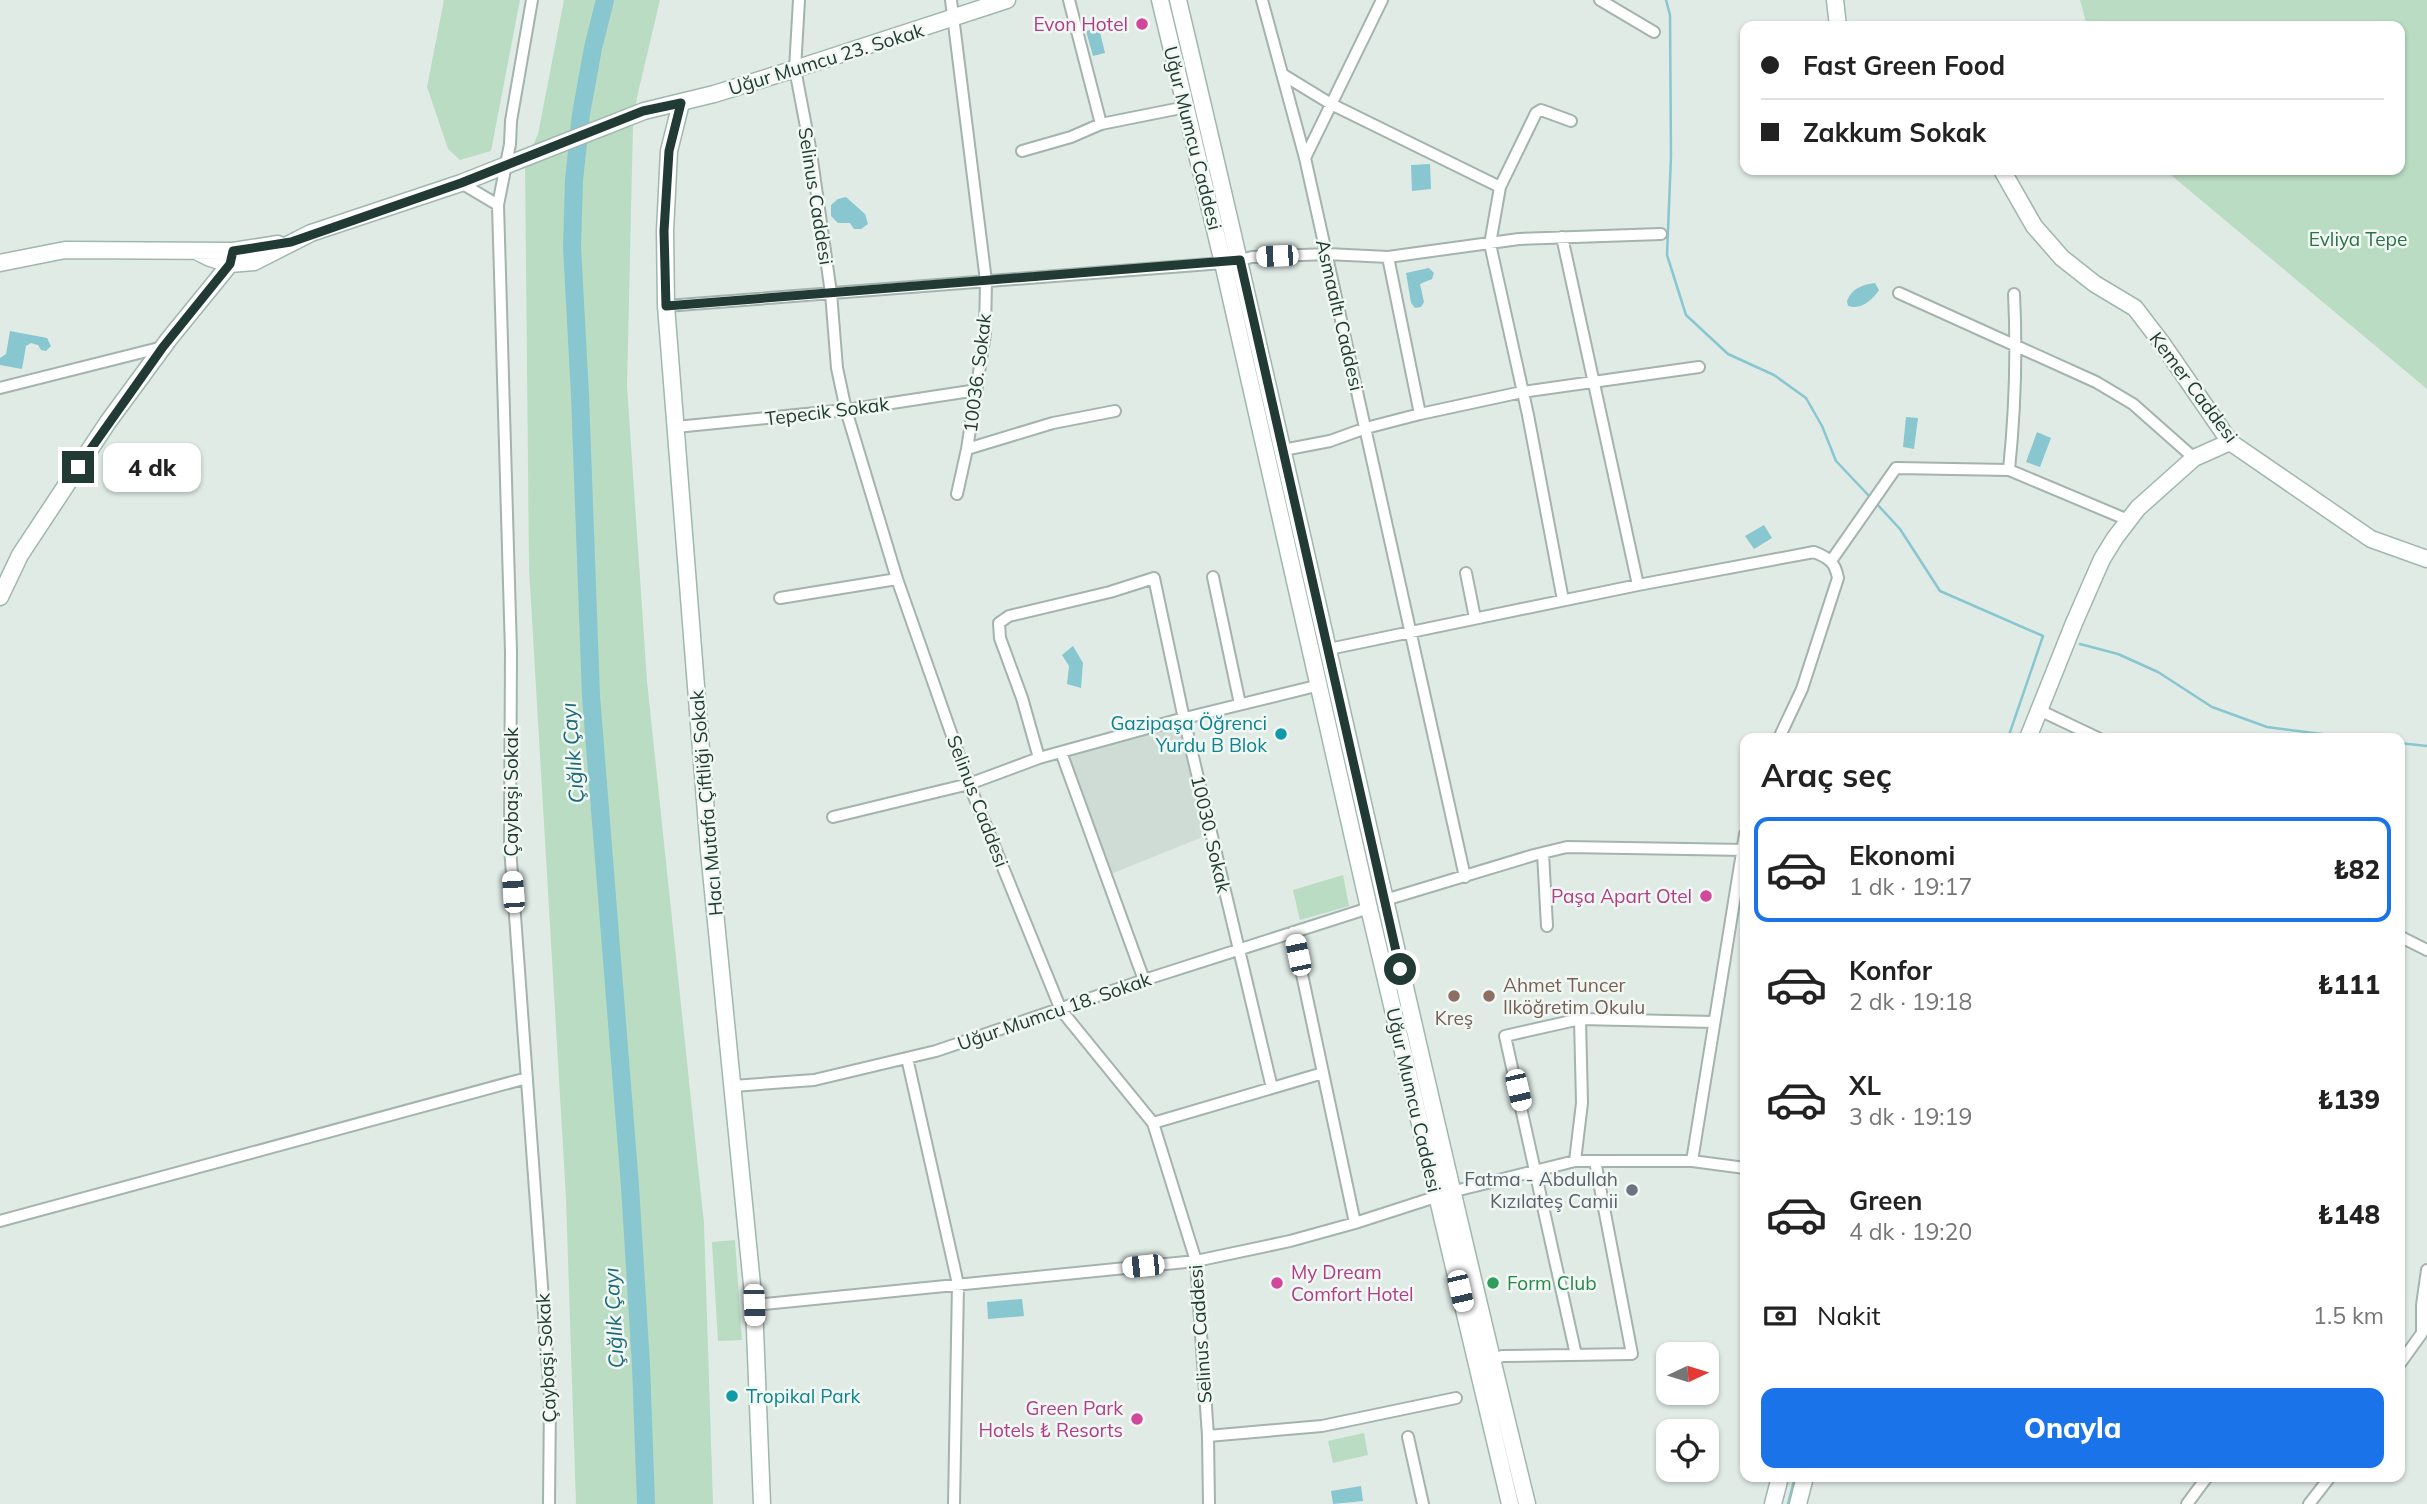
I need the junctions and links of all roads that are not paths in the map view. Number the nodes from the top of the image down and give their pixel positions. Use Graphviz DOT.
graph roads {
  1 [pos="532,0"];
  2 [pos="799,0"];
  3 [pos="951,0"];
  4 [pos="1007,0"];
  5 [pos="1069,0"];
  6 [pos="1160,0"];
  7 [pos="1178,0"];
  8 [pos="1262,0"];
  9 [pos="1382,0"];
  10 [pos="1600,0"];
  11 [pos="1835,0"];
  12 [pos="954,19"];
  13 [pos="1837,21"];
  14 [pos="1654,32"];
  15 [pos="795,69"];
  16 [pos="1282,74"];
  17 [pos="681,103"];
  18 [pos="1331,104"];
  19 [pos="1185,107"];
  20 [pos="1571,121"];
  21 [pos="1101,124"];
  22 [pos="1022,151"];
  23 [pos="1305,158"];
  24 [pos="506,164"];
  25 [pos="2005,175"];
  26 [pos="461,183"];
  27 [pos="1500,187"];
  28 [pos="498,205"];
  29 [pos="1661,234"];
  30 [pos="1562,237"];
  31 [pos="1490,244"];
  32 [pos="1326,254"];
  33 [pos="1388,257"];
  34 [pos="232,258"];
  35 [pos="1232,262"];
  36 [pos="0,263"];
  37 [pos="986,281"];
  38 [pos="1899,292"];
  39 [pos="831,293"];
  40 [pos="2014,294"];
  41 [pos="666,306"];
  42 [pos="163,347"];
  43 [pos="2017,347"];
  44 [pos="1699,367"];
  45 [pos="1594,384"];
  46 [pos="0,388"];
  47 [pos="978,390"];
  48 [pos="1522,392"];
  49 [pos="846,410"];
  50 [pos="1115,411"];
  51 [pos="1420,414"];
  52 [pos="676,427"];
  53 [pos="1366,428"];
  54 [pos="2230,442"];
  55 [pos="967,449"];
  56 [pos="1283,450"];
  57 [pos="2193,458"];
  58 [pos="2009,470"];
  59 [pos="957,494"];
  60 [pos="2129,520"];
  61 [pos="2427,559"];
  62 [pos="1831,561"];
  63 [pos="1466,573"];
  64 [pos="1213,577"];
  65 [pos="897,579"];
  66 [pos="1638,585"];
  67 [pos="0,597"];
  68 [pos="780,598"];
  69 [pos="1563,600"];
  70 [pos="1475,618"];
  71 [pos="1410,632"];
  72 [pos="1329,649"];
  73 [pos="1320,685"];
  74 [pos="1240,704"];
  75 [pos="2039,710"];
  76 [pos="1184,719"];
  77 [pos="1781,733"];
  78 [pos="2030,733"];
  79 [pos="2087,733"];
  80 [pos="1061,752"];
  81 [pos="1039,758"];
  82 [pos="970,784"];
  83 [pos="833,817"];
  84 [pos="1740,850"];
  85 [pos="1543,853"];
  86 [pos="1740,868"];
  87 [pos="1465,877"];
  88 [pos="1385,900"];
  89 [pos="1369,908"];
  90 [pos="1547,926"];
  91 [pos="1293,932"];
  92 [pos="2405,939"];
  93 [pos="1239,950"];
  94 [pos="2427,950"];
  95 [pos="1144,980"];
  96 [pos="1061,1010"];
  97 [pos="1580,1019"];
  98 [pos="1714,1021"];
  99 [pos="907,1058"];
  100 [pos="1323,1073"];
  101 [pos="527,1078"];
  102 [pos="733,1086"];
  103 [pos="1272,1088"];
  104 [pos="1153,1123"];
  105 [pos="1576,1161"];
  106 [pos="1595,1161"];
  107 [pos="1692,1161"];
  108 [pos="1740,1167"];
  109 [pos="1537,1170"];
  110 [pos="1444,1194"];
  111 [pos="0,1221"];
  112 [pos="1355,1223"];
  113 [pos="1196,1261"];
  114 [pos="2427,1270"];
  115 [pos="958,1284"];
  116 [pos="754,1305"];
  117 [pos="1576,1355"];
  118 [pos="2405,1357"];
  119 [pos="1492,1361"];
  120 [pos="1456,1398"];
  121 [pos="1208,1436"];
  122 [pos="1408,1437"];
  123 [pos="1779,1482"];
  124 [pos="1804,1482"];
  125 [pos="2203,1482"];
  126 [pos="2326,1482"];
  127 [pos="549,1504"];
  128 [pos="762,1504"];
  129 [pos="954,1504"];
  130 [pos="1209,1504"];
  131 [pos="1423,1504"];
  132 [pos="1510,1504"];
  133 [pos="1527,1504"];
  134 [pos="1773,1504"];
  135 [pos="1798,1504"];
  136 [pos="2187,1504"];
  137 [pos="2309,1504"];
  1 -- 24 [label="street, Çaybaşi Sokak"];
  2 -- 15 [label="street, Selinus Caddesi"];
  3 -- 12 [label="street, 10036. Sokak"];
  4 -- 12 [label="street, Uğur Mumcu 23. Sokak"];
  5 -- 21 [label="street"];
  6 -- 19 [label="street, Uğur Mumcu Caddesi"];
  7 -- 35 [label="street, Uğur Mumcu Caddesi"];
  8 -- 16 [label="street, Asmaaltı Caddesi"];
  9 -- 18 [label="street"];
  10 -- 14 [label="street"];
  11 -- 13 [label="street"];
  12 -- 15 [label="street, Uğur Mumcu 23. Sokak"];
  12 -- 37 [label="street, 10036. Sokak"];
  15 -- 17 [label="street, Uğur Mumcu 23. Sokak"];
  15 -- 39 [label="street, Selinus Caddesi"];
  16 -- 18 [label="street"];
  16 -- 23 [label="street, Asmaaltı Caddesi"];
  17 -- 24 [label="street, Uğur Mumcu 23. Sokak"];
  17 -- 41 [label="street, Hacı Mutafa Çiftliği Sokak"];
  18 -- 23 [label="street"];
  18 -- 27 [label="street"];
  19 -- 21 [label="street"];
  19 -- 35 [label="street, Uğur Mumcu Caddesi"];
  20 -- 27 [label="street"];
  21 -- 22 [label="street"];
  23 -- 32 [label="street, Asmaaltı Caddesi"];
  24 -- 26 [label="street, Uğur Mumcu 23. Sokak"];
  24 -- 28 [label="street, Çaybaşi Sokak"];
  25 -- 54 [label="street, Kemer Caddesi"];
  26 -- 28 [label="street"];
  26 -- 34 [label="street, Uğur Mumcu 23. Sokak"];
  27 -- 31 [label="street"];
  28 -- 101 [label="street, Çaybaşi Sokak"];
  29 -- 30 [label="street"];
  30 -- 31 [label="street"];
  30 -- 45 [label="street"];
  31 -- 33 [label="street"];
  31 -- 48 [label="street"];
  32 -- 33 [label="street"];
  32 -- 35 [label="street"];
  32 -- 53 [label="street, Asmaaltı Caddesi"];
  33 -- 51 [label="street"];
  34 -- 36 [label="street"];
  34 -- 42 [label="street"];
  35 -- 37 [label="street"];
  35 -- 56 [label="street, Uğur Mumcu Caddesi"];
  35 -- 73 [label="street, Uğur Mumcu Caddesi"];
  37 -- 39 [label="street"];
  37 -- 47 [label="street, 10036. Sokak"];
  38 -- 43 [label="street"];
  39 -- 41 [label="street"];
  39 -- 49 [label="street, Selinus Caddesi"];
  40 -- 43 [label="street"];
  41 -- 52 [label="street, Hacı Mutafa Çiftliği Sokak"];
  42 -- 46 [label="street"];
  42 -- 67 [label="street"];
  43 -- 57 [label="street"];
  43 -- 58 [label="street"];
  44 -- 45 [label="street"];
  45 -- 48 [label="street"];
  45 -- 66 [label="street"];
  47 -- 49 [label="street, Tepecik Sokak"];
  47 -- 55 [label="street, 10036. Sokak"];
  48 -- 51 [label="street"];
  48 -- 69 [label="street"];
  49 -- 52 [label="street, Tepecik Sokak"];
  49 -- 65 [label="street, Selinus Caddesi"];
  50 -- 55 [label="street, 10036. Sokak"];
  51 -- 53 [label="street"];
  52 -- 102 [label="street, Hacı Mutafa Çiftliği Sokak"];
  53 -- 56 [label="street"];
  53 -- 71 [label="street, Asmaaltı Caddesi"];
  54 -- 57 [label="street"];
  54 -- 61 [label="street, Kemer Caddesi"];
  55 -- 59 [label="street"];
  56 -- 72 [label="street, Uğur Mumcu Caddesi"];
  57 -- 60 [label="street"];
  58 -- 60 [label="street"];
  58 -- 62 [label="street"];
  60 -- 75 [label="street"];
  62 -- 66 [label="street"];
  62 -- 77 [label="street"];
  63 -- 70 [label="street"];
  64 -- 74 [label="street"];
  65 -- 68 [label="street"];
  65 -- 82 [label="street, Selinus Caddesi"];
  66 -- 69 [label="street"];
  69 -- 70 [label="street"];
  70 -- 71 [label="street"];
  71 -- 72 [label="street"];
  71 -- 87 [label="street, Asmaaltı Caddesi"];
  72 -- 88 [label="street, Uğur Mumcu Caddesi"];
  73 -- 74 [label="street"];
  73 -- 89 [label="street, Uğur Mumcu Caddesi"];
  74 -- 76 [label="street"];
  75 -- 78 [label="street"];
  75 -- 79 [label="street"];
  76 -- 80 [label="street"];
  76 -- 81 [label="street, 10030. Sokak"];
  76 -- 93 [label="street, 10030. Sokak"];
  80 -- 81 [label="street"];
  80 -- 95 [label="street"];
  81 -- 82 [label="street"];
  82 -- 83 [label="street"];
  82 -- 96 [label="street, Selinus Caddesi"];
  84 -- 85 [label="street"];
  85 -- 87 [label="street"];
  85 -- 90 [label="street"];
  86 -- 98 [label="street"];
  87 -- 88 [label="street"];
  88 -- 110 [label="street, Uğur Mumcu Caddesi"];
  89 -- 91 [label="street, Uğur Mumcu 18. Sokak"];
  89 -- 110 [label="street, Uğur Mumcu Caddesi"];
  91 -- 93 [label="street, Uğur Mumcu 18. Sokak"];
  91 -- 100 [label="street"];
  92 -- 94 [label="street"];
  93 -- 95 [label="street, Uğur Mumcu 18. Sokak"];
  93 -- 103 [label="street, 10030. Sokak"];
  95 -- 96 [label="street, Uğur Mumcu 18. Sokak"];
  96 -- 99 [label="street, Uğur Mumcu 18. Sokak"];
  96 -- 104 [label="street, Selinus Caddesi"];
  97 -- 98 [label="street"];
  97 -- 105 [label="street"];
  97 -- 109 [label="street"];
  98 -- 107 [label="street"];
  99 -- 102 [label="street, Uğur Mumcu 18. Sokak"];
  99 -- 115 [label="street"];
  100 -- 103 [label="street"];
  100 -- 112 [label="street"];
  101 -- 111 [label="street"];
  101 -- 127 [label="street, Çaybaşi Sokak"];
  102 -- 116 [label="street, Hacı Mutafa Çiftliği Sokak"];
  103 -- 104 [label="street"];
  104 -- 113 [label="street, Selinus Caddesi"];
  105 -- 106 [label="street"];
  105 -- 109 [label="street"];
  106 -- 107 [label="street"];
  106 -- 117 [label="street"];
  107 -- 108 [label="street"];
  109 -- 110 [label="street"];
  109 -- 117 [label="street"];
  110 -- 112 [label="street"];
  110 -- 119 [label="street, Uğur Mumcu Caddesi"];
  110 -- 132 [label="street, Uğur Mumcu Caddesi"];
  112 -- 113 [label="street"];
  113 -- 115 [label="street"];
  113 -- 121 [label="street, Selinus Caddesi"];
  114 -- 118 [label="street"];
  115 -- 116 [label="street"];
  115 -- 129 [label="street"];
  116 -- 128 [label="street, Hacı Mutafa Çiftliği Sokak"];
  117 -- 119 [label="street"];
  119 -- 133 [label="street, Uğur Mumcu Caddesi"];
  120 -- 121 [label="street"];
  121 -- 130 [label="street, Selinus Caddesi"];
  122 -- 131 [label="street"];
  123 -- 134 [label="street"];
  124 -- 135 [label="street"];
  125 -- 136 [label="street"];
  126 -- 137 [label="street"];
}
